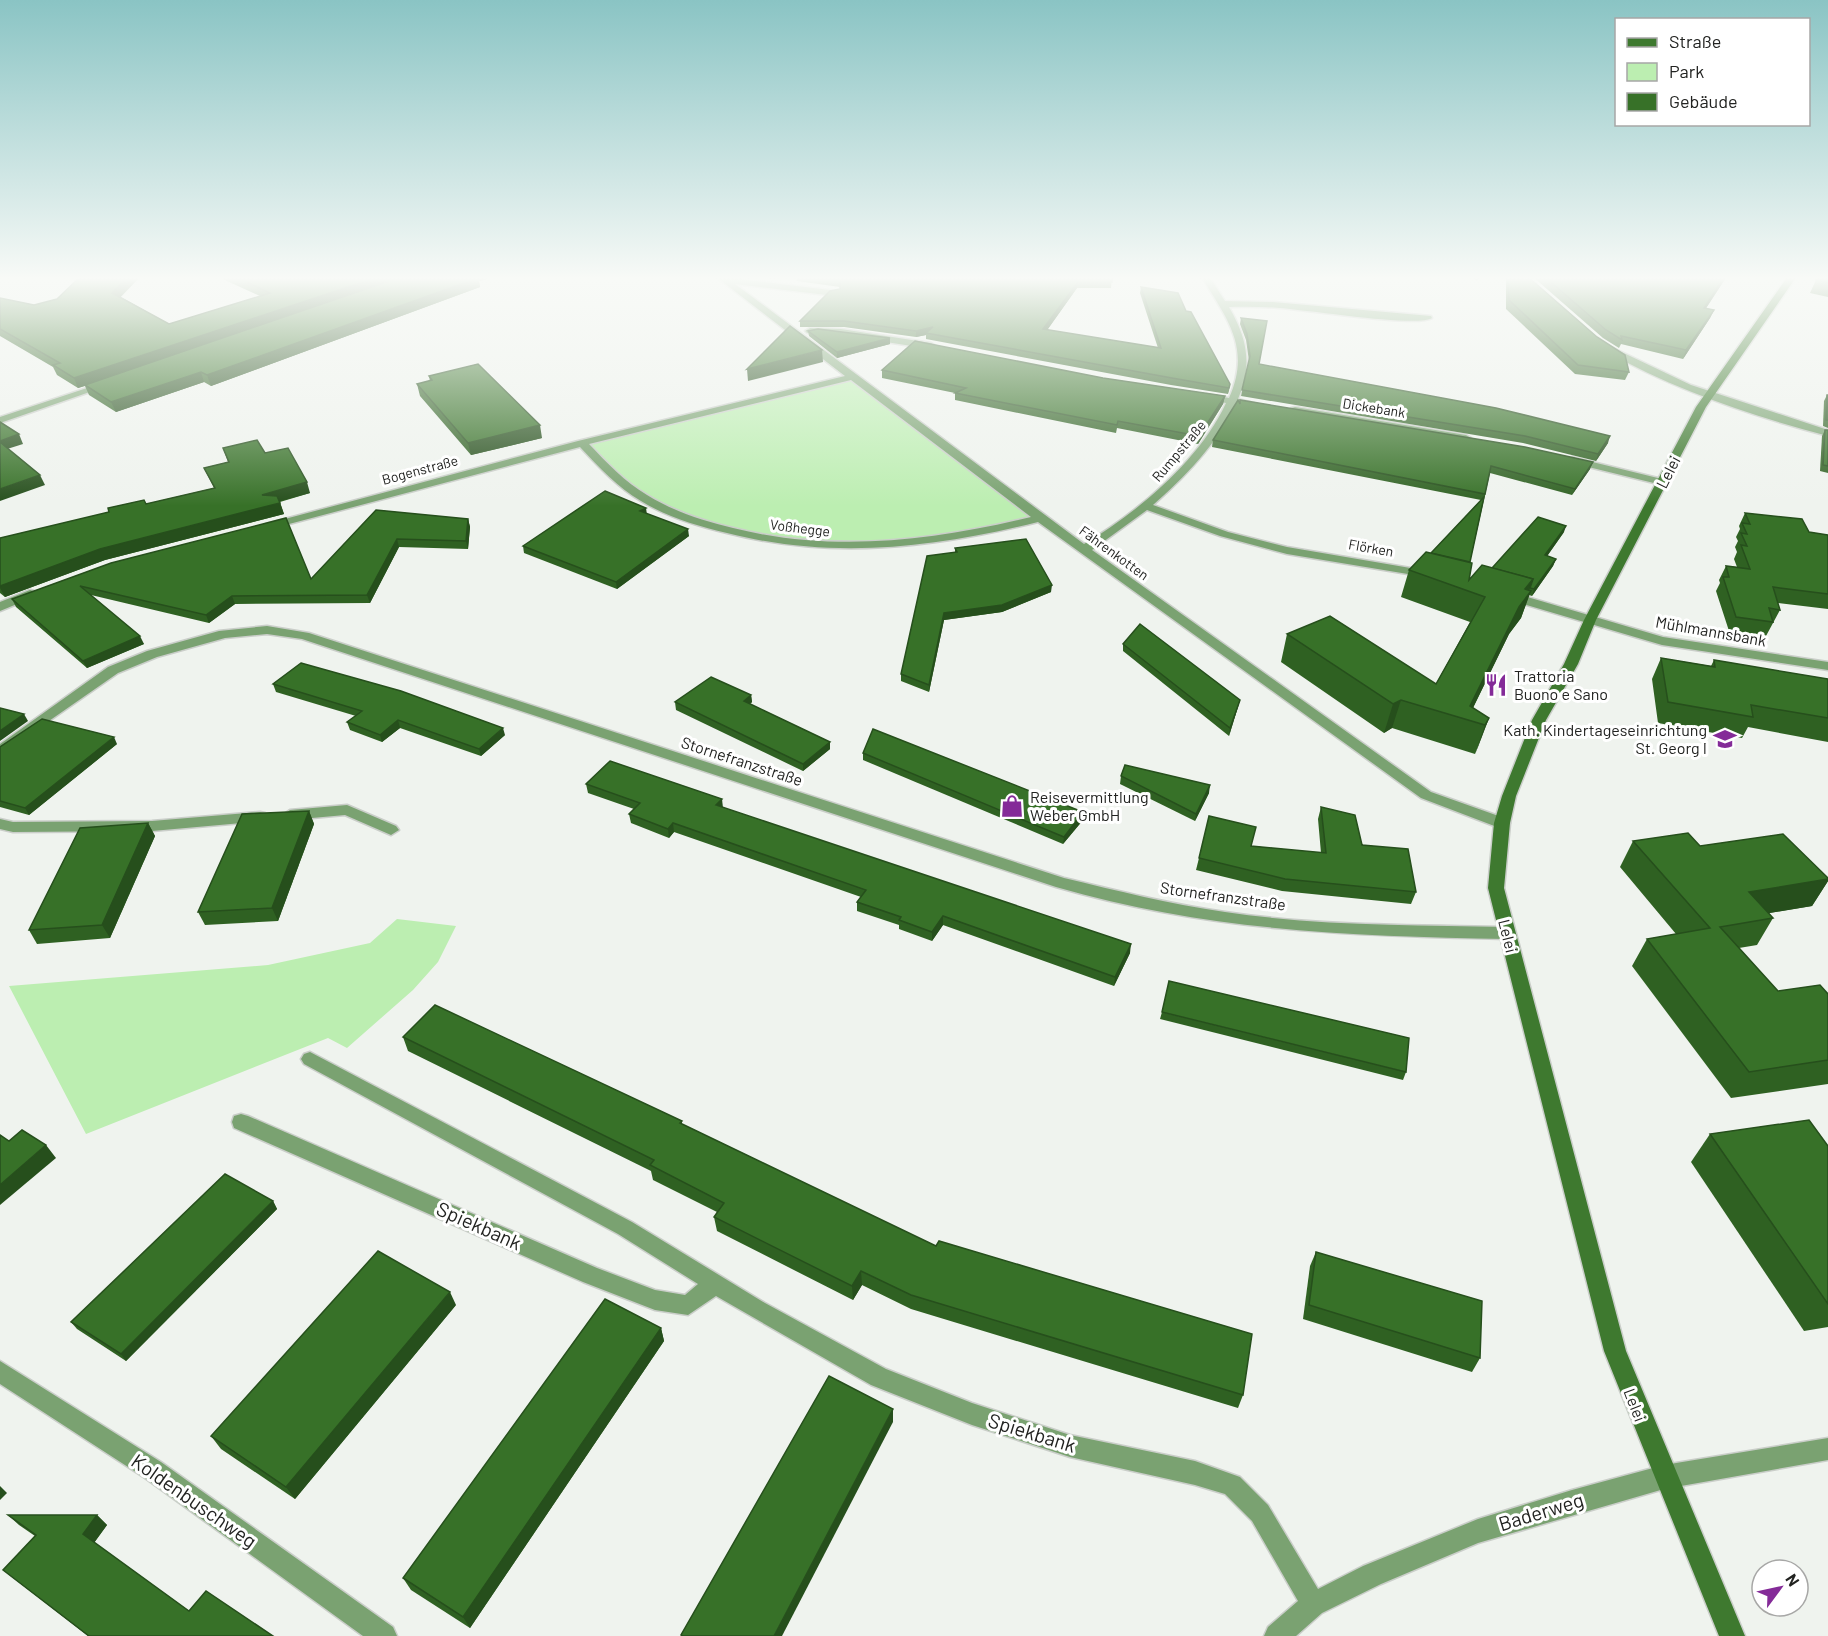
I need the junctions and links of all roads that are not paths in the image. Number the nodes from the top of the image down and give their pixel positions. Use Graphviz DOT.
graph roads {
  1 [pos="821,352"];
  2 [pos="1243,352"];
  3 [pos="1618,352"];
  4 [pos="1739,352"];
  5 [pos="852,376"];
  6 [pos="117,381"];
  7 [pos="1711,393"];
  8 [pos="1197,396"];
  9 [pos="1232,402"];
  10 [pos="1266,406"];
  11 [pos="1288,409"];
  12 [pos="0,420"];
  13 [pos="1828,433"];
  14 [pos="1477,440"];
  15 [pos="582,443"];
  16 [pos="1558,457"];
  17 [pos="1662,482"];
  18 [pos="1148,507"];
  19 [pos="1040,519"];
  20 [pos="257,529"];
  21 [pos="1083,550"];
  22 [pos="1445,579"];
  23 [pos="37,591"];
  24 [pos="1499,592"];
  25 [pos="0,607"];
  26 [pos="1590,620"];
  27 [pos="1828,666"];
  28 [pos="0,751"];
  29 [pos="1502,823"];
  30 [pos="0,824"];
  31 [pos="391,830"];
  32 [pos="1507,933"];
  33 [pos="310,1059"];
  34 [pos="241,1122"];
  35 [pos="716,1284"];
  36 [pos="0,1372"];
  37 [pos="1828,1449"];
  38 [pos="1664,1477"];
  39 [pos="1313,1604"];
  40 [pos="384,1636"];
  41 [pos="1277,1636"];
  42 [pos="1732,1636"];
  1 -- 5 [label="street, Fährenkotten"];
  2 -- 9 [label="street, Rumpstraße"];
  3 -- 7 [label="street"];
  4 -- 7 [label="street, Lelei"];
  5 -- 15 [label="street, Bogenstraße"];
  5 -- 19 [label="street, Fährenkotten"];
  6 -- 12 [label="street"];
  7 -- 13 [label="street"];
  7 -- 17 [label="street, Lelei"];
  8 -- 9 [label="street"];
  9 -- 10 [label="street"];
  9 -- 18 [label="street, Rumpstraße"];
  11 -- 14 [label="street, Dickebank"];
  15 -- 19 [label="street, Voßhegge"];
  15 -- 20 [label="street, Bogenstraße"];
  16 -- 17 [label="street"];
  17 -- 26 [label="street, Lelei"];
  18 -- 21 [label="street, Rumpstraße"];
  18 -- 22 [label="street, Flörken"];
  19 -- 21 [label="street, Fährenkotten"];
  21 -- 29 [label="street, Fährenkotten"];
  23 -- 25 [label="street"];
  24 -- 26 [label="street"];
  26 -- 27 [label="street, Mühlmannsbank"];
  26 -- 29 [label="street, Lelei"];
  28 -- 32 [label="street, Stornefranzstraße"];
  29 -- 32 [label="street, Lelei"];
  30 -- 31 [label="street"];
  32 -- 38 [label="street, Lelei"];
  33 -- 35 [label="street, Spiekbank"];
  34 -- 35 [label="street, Spiekbank"];
  35 -- 39 [label="street, Spiekbank"];
  36 -- 40 [label="street, Koldenbuschweg"];
  37 -- 38 [label="street, Baderweg"];
  38 -- 39 [label="street, Baderweg"];
  38 -- 42 [label="street, Lelei"];
  39 -- 41 [label="street, Baderweg"];
}
